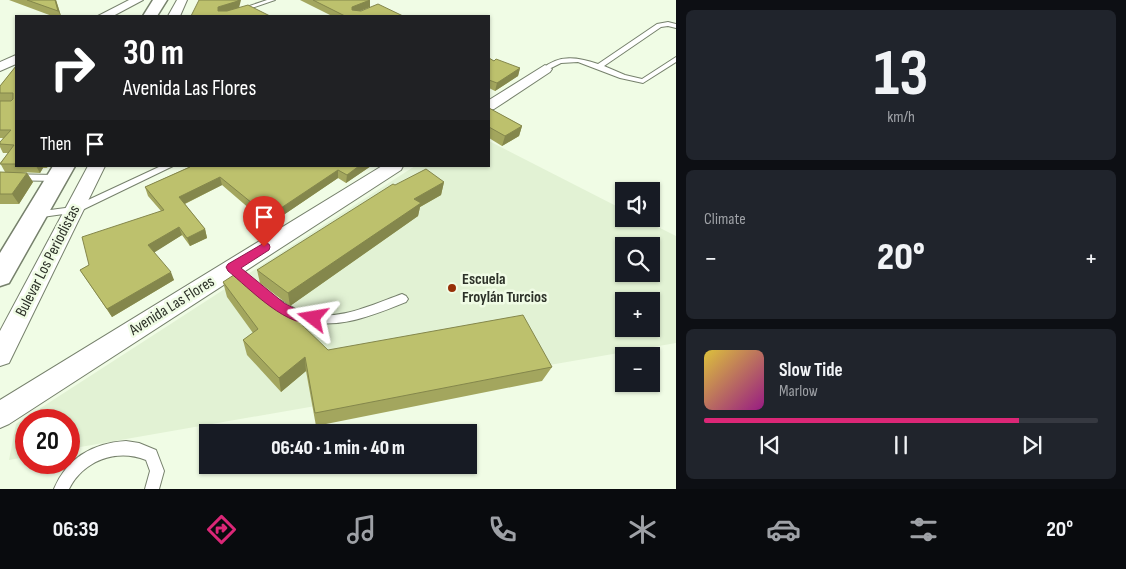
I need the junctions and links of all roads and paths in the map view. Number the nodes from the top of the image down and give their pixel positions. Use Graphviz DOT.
graph roads {
  1 [pos="138,0"];
  2 [pos="160,0"];
  3 [pos="182,0"];
  4 [pos="272,0"];
  5 [pos="106,15"];
  6 [pos="151,15"];
  7 [pos="174,15"];
  8 [pos="227,15"];
  9 [pos="676,26"];
  10 [pos="676,59"];
  11 [pos="15,60"];
  12 [pos="0,67"];
  13 [pos="598,67"];
  14 [pos="545,69"];
  15 [pos="490,105"];
  16 [pos="96,167"];
  17 [pos="167,167"];
  18 [pos="394,167"];
  19 [pos="61,172"];
  20 [pos="0,177"];
  21 [pos="75,210"];
  22 [pos="35,215"];
  23 [pos="0,276"];
  24 [pos="265,294"];
  25 [pos="402,299"];
  26 [pos="0,355"];
  27 [pos="0,415"];
  28 [pos="61,489"];
  29 [pos="152,489"];
  1 -- 5 [label="street"];
  2 -- 6 [label="street"];
  3 -- 7 [label="street"];
  4 -- 8 [label="lane"];
  9 -- 13 [label="lane"];
  10 -- 13 [label="lane"];
  11 -- 12 [label="street"];
  13 -- 14 [label="lane"];
  14 -- 15 [label="street"];
  16 -- 21 [label="street, Bulevar Los Periodistas"];
  17 -- 21 [label="lane"];
  18 -- 27 [label="street, Avenida Las Flores"];
  19 -- 20 [label="lane"];
  19 -- 22 [label="street, Bulevar Los Periodistas"];
  21 -- 22 [label="lane"];
  21 -- 26 [label="street, Bulevar Los Periodistas"];
  22 -- 23 [label="street, Bulevar Los Periodistas"];
  24 -- 25 [label="lane"];
  28 -- 29 [label="lane"];
}
